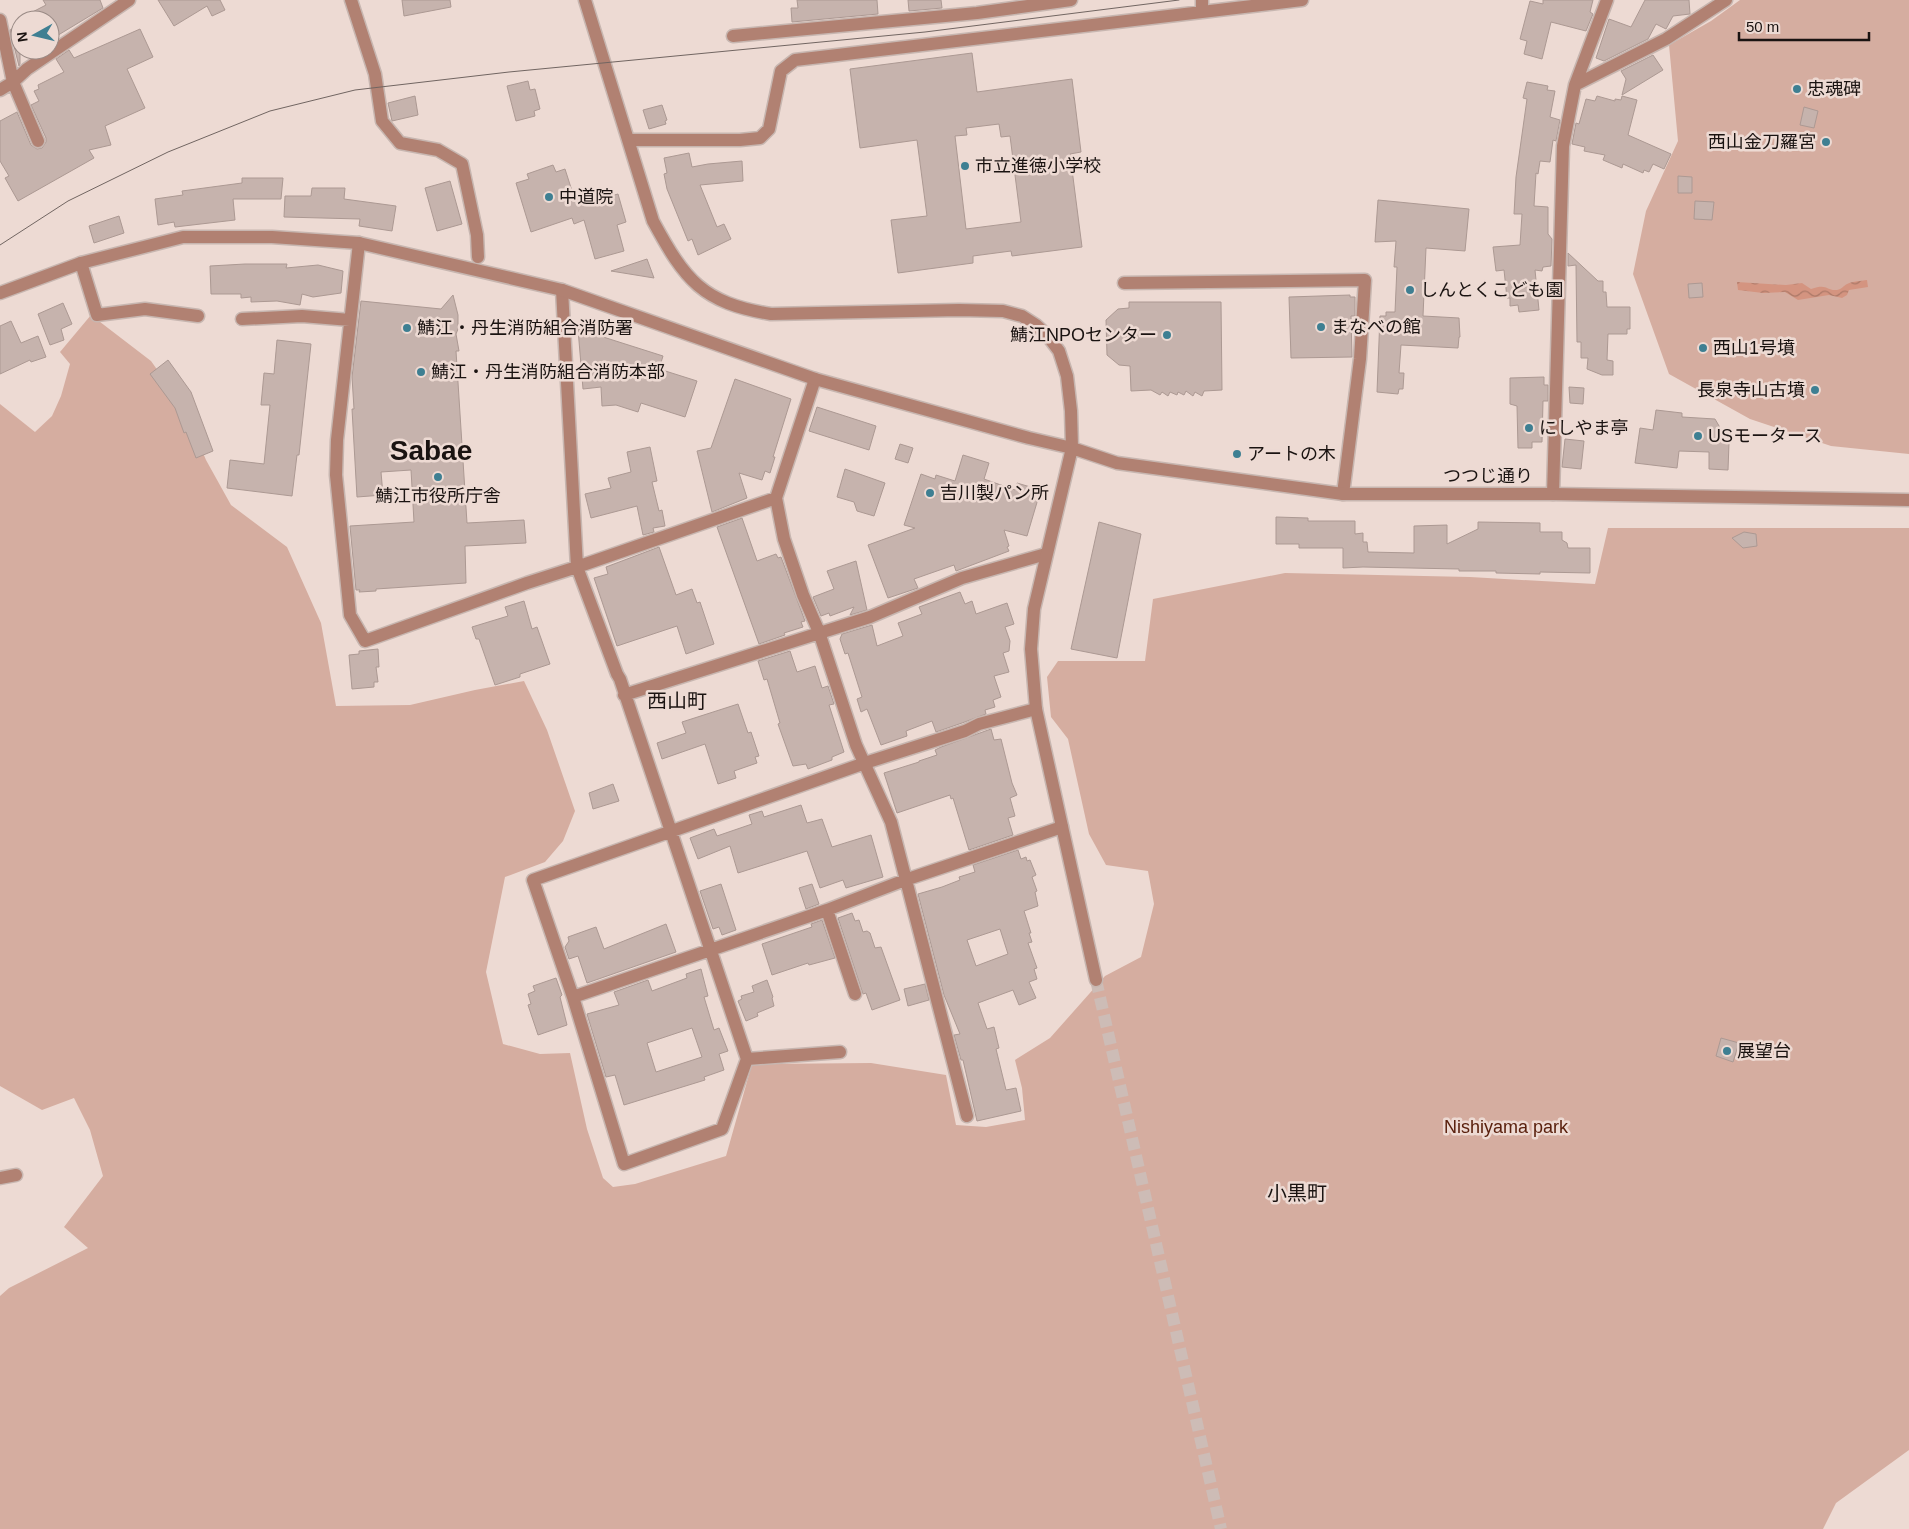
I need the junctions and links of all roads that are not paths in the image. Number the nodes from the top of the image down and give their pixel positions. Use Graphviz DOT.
graph roads {
  1 [pos="129,0"];
  2 [pos="351,0"];
  3 [pos="585,0"];
  4 [pos="1071,0"];
  5 [pos="1302,0"];
  6 [pos="1607,0"];
  7 [pos="1726,0"];
  8 [pos="1202,6"];
  9 [pos="0,20"];
  10 [pos="733,36"];
  11 [pos="13,82"];
  12 [pos="1575,85"];
  13 [pos="0,90"];
  14 [pos="629,140"];
  15 [pos="38,141"];
  16 [pos="358,243"];
  17 [pos="478,257"];
  18 [pos="81,263"];
  19 [pos="1124,283"];
  20 [pos="562,290"];
  21 [pos="0,293"];
  22 [pos="198,316"];
  23 [pos="242,319"];
  24 [pos="350,320"];
  25 [pos="815,379"];
  26 [pos="1072,448"];
  27 [pos="1343,494"];
  28 [pos="1553,494"];
  29 [pos="776,498"];
  30 [pos="1909,500"];
  31 [pos="1046,554"];
  32 [pos="577,567"];
  33 [pos="819,632"];
  34 [pos="624,695"];
  35 [pos="1036,709"];
  36 [pos="865,763"];
  37 [pos="1062,827"];
  38 [pos="671,832"];
  39 [pos="905,880"];
  40 [pos="827,910"];
  41 [pos="711,950"];
  42 [pos="1096,980"];
  43 [pos="854,994"];
  44 [pos="573,997"];
  45 [pos="840,1052"];
  46 [pos="747,1059"];
  47 [pos="967,1116"];
  48 [pos="16,1175"];
  49 [pos="0,1178"];
  1 -- 11 [label="street"];
  2 -- 17 [label="street"];
  3 -- 14 [label="street"];
  4 -- 10 [label="street"];
  5 -- 8 [label="street"];
  6 -- 12 [label="street"];
  7 -- 12 [label="street"];
  8 -- 14 [label="street"];
  9 -- 11 [label="street"];
  11 -- 13 [label="street"];
  11 -- 15 [label="street"];
  12 -- 28 [label="street"];
  14 -- 26 [label="street"];
  16 -- 18 [label="street, つつじ通り"];
  16 -- 20 [label="street, つつじ通り"];
  16 -- 24 [label="street"];
  18 -- 21 [label="street, つつじ通り"];
  18 -- 22 [label="street"];
  19 -- 27 [label="street"];
  20 -- 25 [label="street, つつじ通り"];
  20 -- 32 [label="street"];
  23 -- 24 [label="street"];
  24 -- 32 [label="street"];
  25 -- 26 [label="street, つつじ通り"];
  25 -- 29 [label="street"];
  26 -- 27 [label="street, つつじ通り"];
  26 -- 31 [label="street"];
  27 -- 28 [label="street, つつじ通り"];
  28 -- 30 [label="street, つつじ通り"];
  29 -- 32 [label="street"];
  29 -- 33 [label="street"];
  31 -- 33 [label="street"];
  31 -- 35 [label="street"];
  32 -- 34 [label="street"];
  33 -- 34 [label="street"];
  33 -- 36 [label="street"];
  34 -- 38 [label="street"];
  35 -- 36 [label="street"];
  35 -- 37 [label="street"];
  36 -- 38 [label="street"];
  36 -- 39 [label="street"];
  37 -- 39 [label="street"];
  37 -- 42 [label="street"];
  38 -- 41 [label="street"];
  38 -- 44 [label="street"];
  39 -- 40 [label="street"];
  39 -- 47 [label="street"];
  40 -- 41 [label="street"];
  40 -- 43 [label="street"];
  41 -- 44 [label="street"];
  41 -- 46 [label="street"];
  44 -- 46 [label="street"];
  45 -- 46 [label="street"];
  48 -- 49 [label="street"];
}
